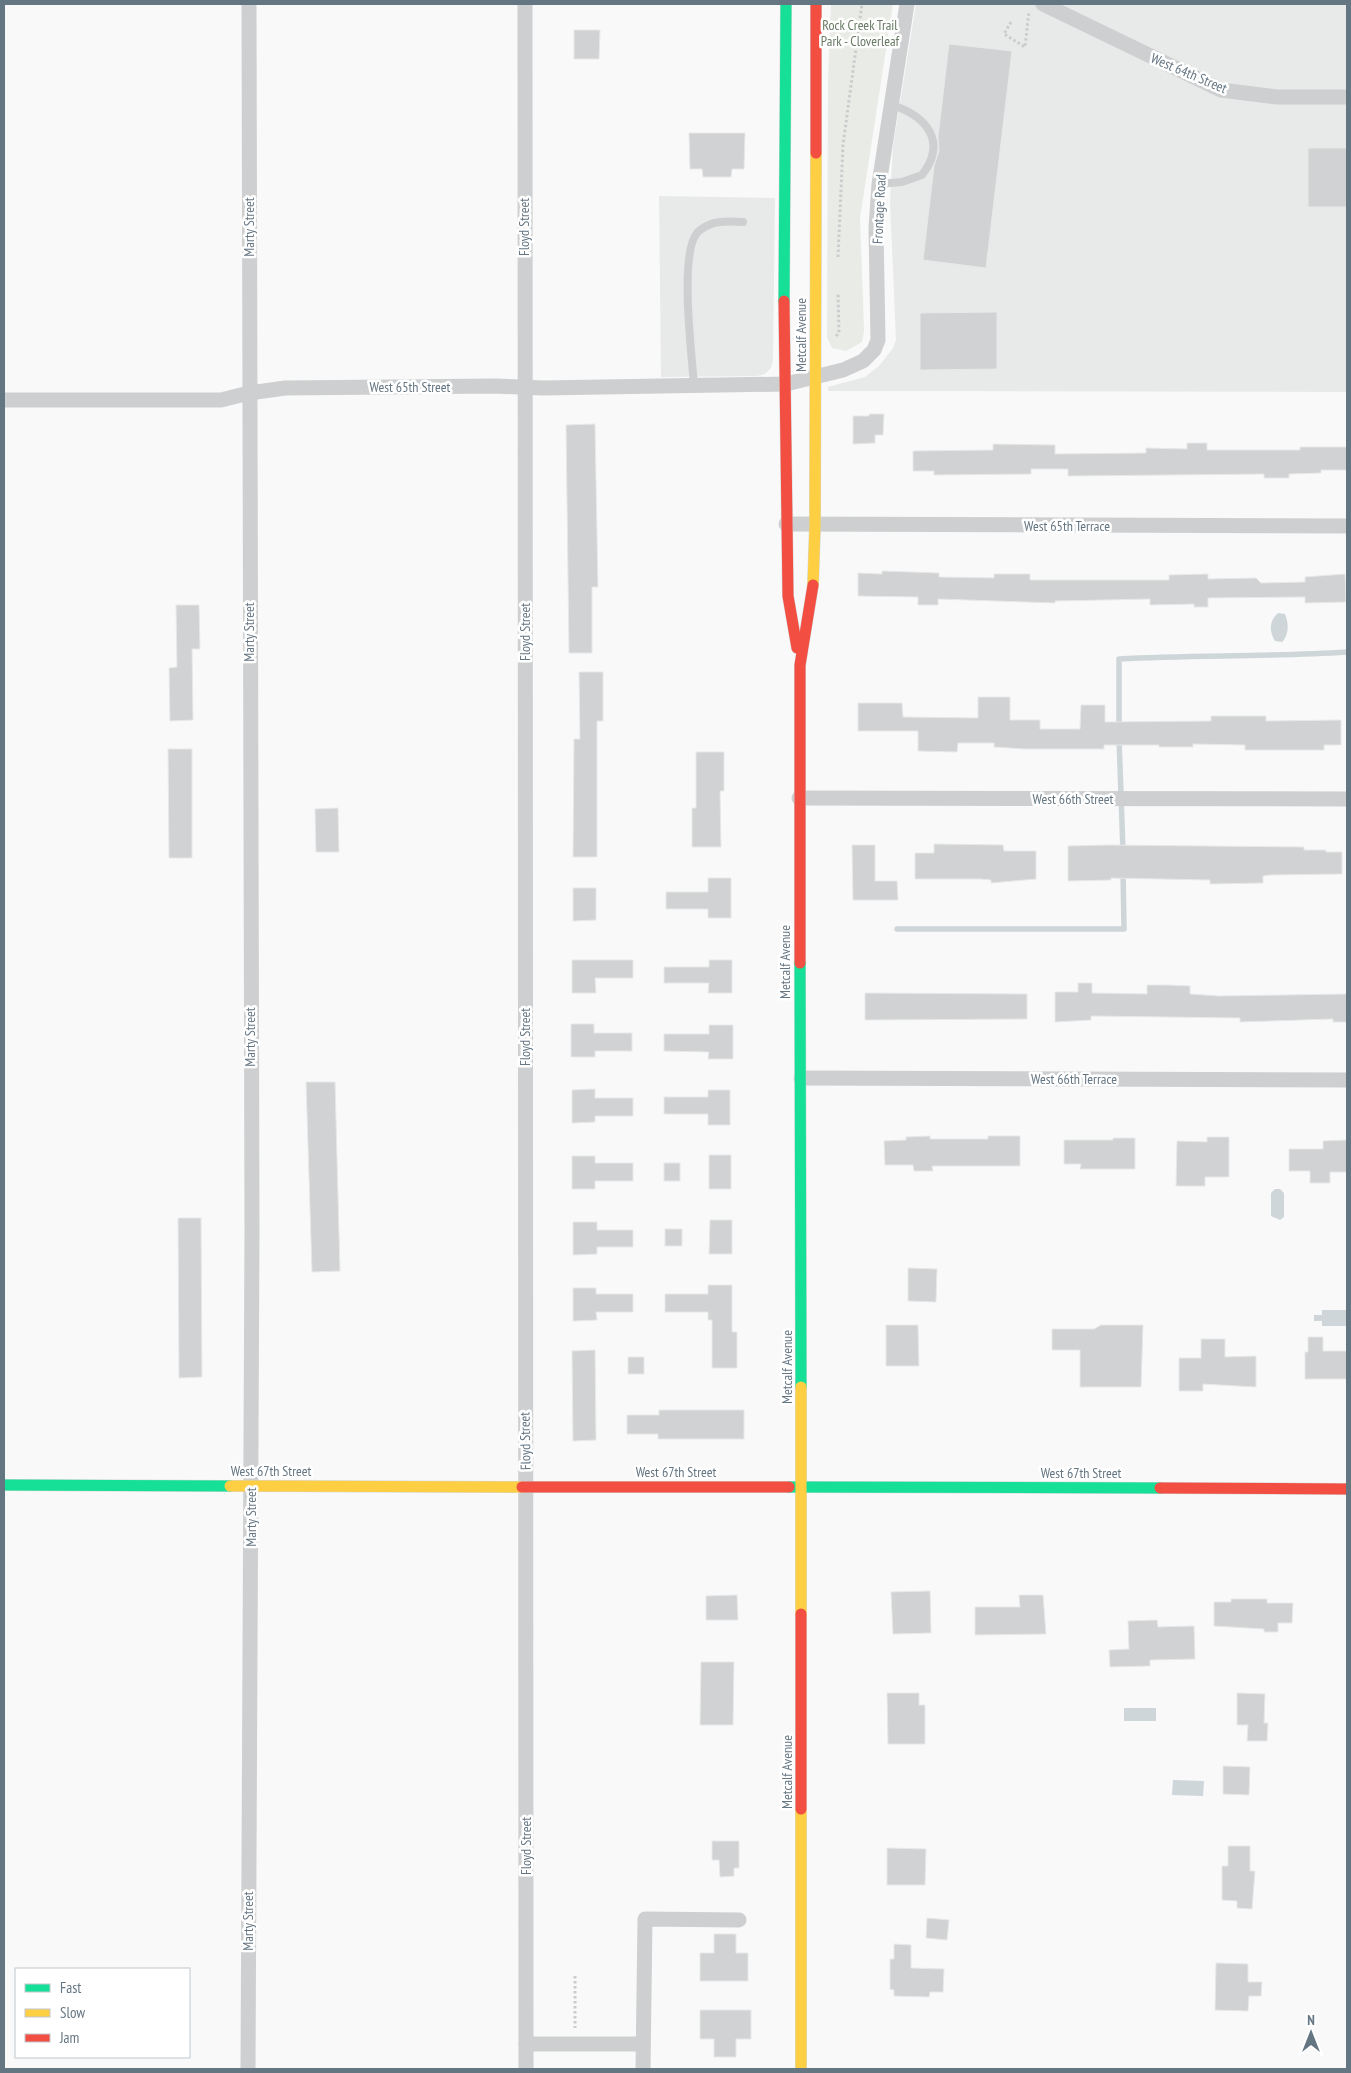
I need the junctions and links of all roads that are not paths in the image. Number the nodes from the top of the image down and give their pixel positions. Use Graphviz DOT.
graph roads {
  1 [pos="249,4"];
  2 [pos="525,4"];
  3 [pos="786,4"];
  4 [pos="816,4"];
  5 [pos="907,4"];
  6 [pos="1036,6"];
  7 [pos="1347,97"];
  8 [pos="892,104"];
  9 [pos="879,184"];
  10 [pos="742,222"];
  11 [pos="816,376"];
  12 [pos="786,384"];
  13 [pos="694,385"];
  14 [pos="524,388"];
  15 [pos="249,393"];
  16 [pos="4,400"];
  17 [pos="786,524"];
  18 [pos="816,526"];
  19 [pos="1347,526"];
  20 [pos="800,664"];
  21 [pos="799,798"];
  22 [pos="1347,800"];
  23 [pos="801,1078"];
  24 [pos="1347,1080"];
  25 [pos="4,1485"];
  26 [pos="251,1486"];
  27 [pos="526,1486"];
  28 [pos="802,1488"];
  29 [pos="1347,1489"];
  30 [pos="739,1920"];
  31 [pos="526,2044"];
  32 [pos="643,2044"];
  33 [pos="248,2069"];
  34 [pos="526,2069"];
  35 [pos="643,2069"];
  36 [pos="801,2069"];
  1 -- 15 [label="street, Marty Street"];
  2 -- 14 [label="street, Floyd Street"];
  3 -- 12 [label="main road, Metcalf Avenue"];
  4 -- 11 [label="main road, Metcalf Avenue"];
  5 -- 8 [label="street, Frontage Road"];
  6 -- 7 [label="street, West 64th Street"];
  8 -- 9 [label="street, Frontage Road"];
  8 -- 9 [label="lane"];
  9 -- 11 [label="street, Frontage Road"];
  10 -- 13 [label="lane"];
  11 -- 12 [label="street, West 65th Street"];
  11 -- 18 [label="main road, Metcalf Avenue"];
  12 -- 13 [label="street, West 65th Street"];
  12 -- 17 [label="main road, Metcalf Avenue"];
  13 -- 14 [label="street, West 65th Street"];
  14 -- 15 [label="street, West 65th Street"];
  14 -- 27 [label="street, Floyd Street"];
  15 -- 16 [label="street, West 65th Street"];
  15 -- 26 [label="street, Marty Street"];
  17 -- 18 [label="street, West 65th Terrace"];
  17 -- 20 [label="main road, Metcalf Avenue"];
  18 -- 19 [label="street, West 65th Terrace"];
  18 -- 20 [label="main road, Metcalf Avenue"];
  20 -- 21 [label="main road, Metcalf Avenue"];
  21 -- 22 [label="street, West 66th Street"];
  21 -- 23 [label="main road, Metcalf Avenue"];
  23 -- 24 [label="street, West 66th Terrace"];
  23 -- 28 [label="main road, Metcalf Avenue"];
  25 -- 26 [label="main road, West 67th Street"];
  26 -- 27 [label="main road, West 67th Street"];
  26 -- 33 [label="street, Marty Street"];
  27 -- 28 [label="main road, West 67th Street"];
  27 -- 31 [label="street, Floyd Street"];
  28 -- 29 [label="main road, West 67th Street"];
  28 -- 36 [label="main road, Metcalf Avenue"];
  30 -- 32 [label="street"];
  31 -- 32 [label="street"];
  31 -- 34 [label="street, Floyd Street"];
  32 -- 35 [label="street"];
}
